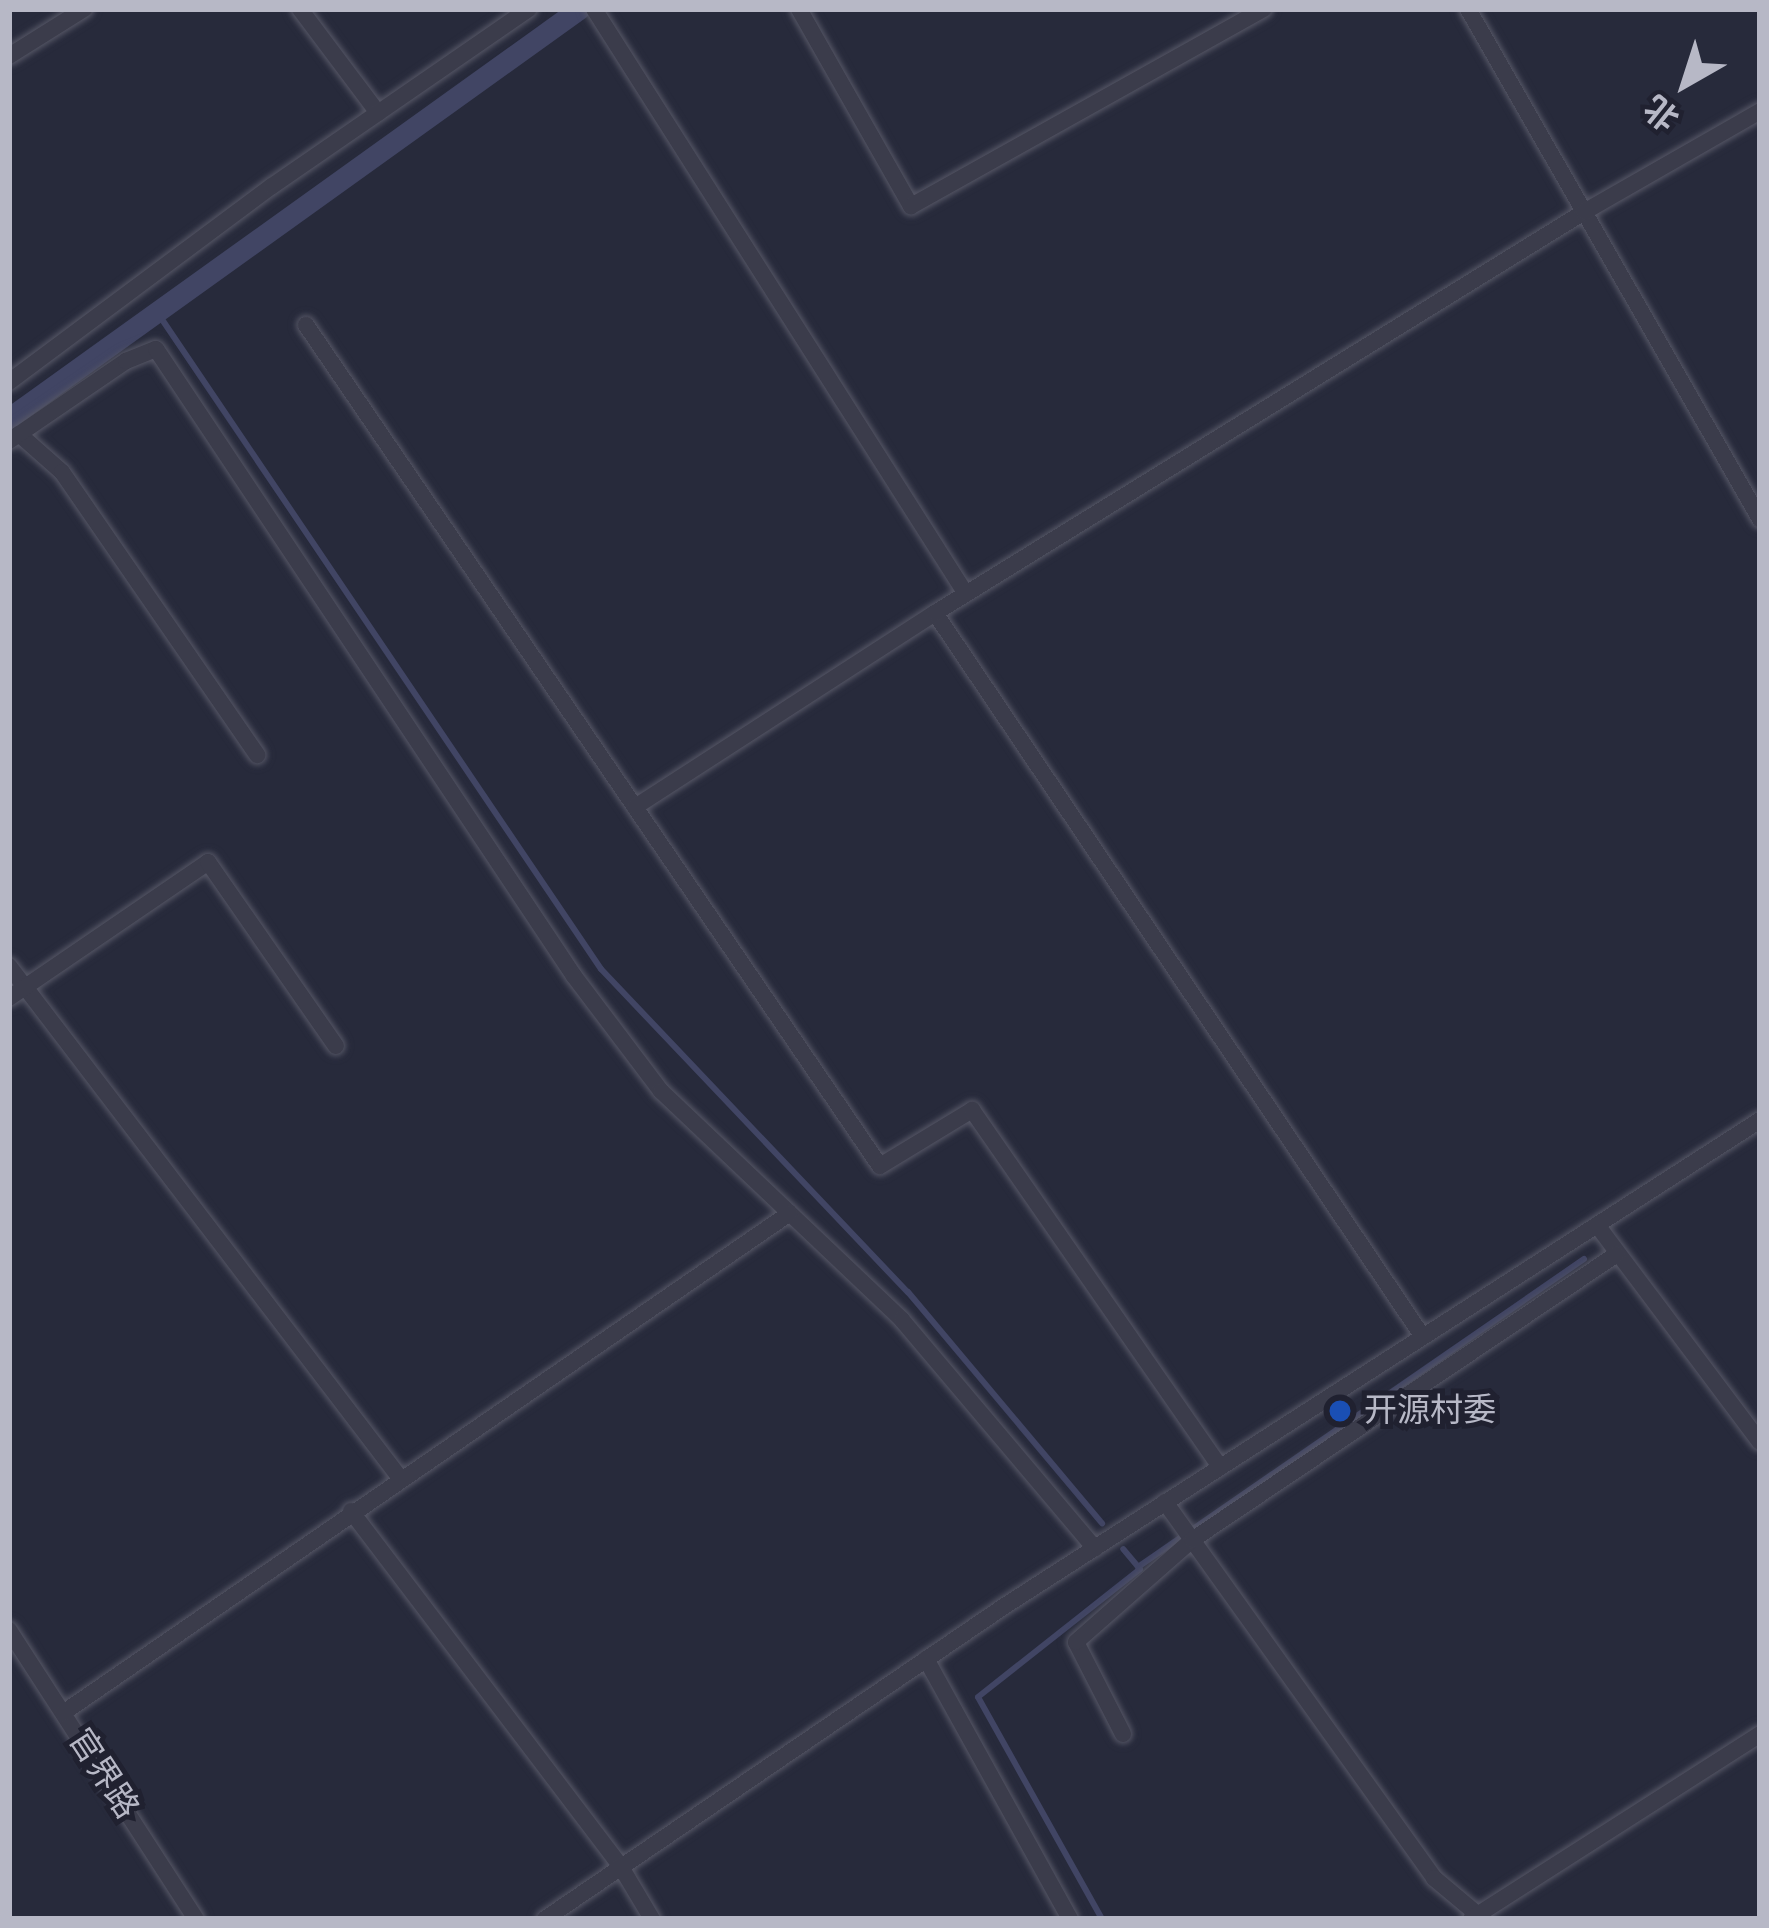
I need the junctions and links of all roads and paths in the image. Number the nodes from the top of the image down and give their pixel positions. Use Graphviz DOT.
graph roads {
  1 [pos="84,9"];
  2 [pos="300,9"];
  3 [pos="529,9"];
  4 [pos="594,9"];
  5 [pos="799,9"];
  6 [pos="1264,9"];
  7 [pos="1468,9"];
  8 [pos="9,56"];
  9 [pos="1760,111"];
  10 [pos="378,113"];
  11 [pos="1584,212"];
  12 [pos="306,325"];
  13 [pos="9,382"];
  14 [pos="14,438"];
  15 [pos="1760,519"];
  16 [pos="966,594"];
  17 [pos="935,613"];
  18 [pos="257,755"];
  19 [pos="635,807"];
  20 [pos="9,965"];
  21 [pos="16,993"];
  22 [pos="336,1046"];
  23 [pos="1760,1120"];
  24 [pos="790,1214"];
  25 [pos="1598,1225"];
  26 [pos="1617,1254"];
  27 [pos="1423,1337"];
  28 [pos="1760,1442"];
  29 [pos="1220,1467"];
  30 [pos="400,1478"];
  31 [pos="1165,1502"];
  32 [pos="350,1511"];
  33 [pos="1187,1533"];
  34 [pos="1095,1548"];
  35 [pos="9,1630"];
  36 [pos="926,1659"];
  37 [pos="63,1713"];
  38 [pos="1123,1734"];
  39 [pos="1760,1734"];
  40 [pos="621,1867"];
  41 [pos="1478,1917"];
  42 [pos="196,1919"];
  43 [pos="545,1919"];
  44 [pos="652,1919"];
  45 [pos="1070,1919"];
  1 -- 8 [label="street"];
  2 -- 10 [label="street"];
  3 -- 10 [label="street"];
  4 -- 16 [label="street"];
  5 -- 6 [label="street"];
  7 -- 11 [label="street"];
  9 -- 11 [label="street"];
  10 -- 13 [label="street"];
  11 -- 15 [label="street"];
  11 -- 16 [label="street"];
  12 -- 19 [label="street"];
  14 -- 18 [label="street"];
  14 -- 24 [label="street"];
  16 -- 17 [label="street"];
  17 -- 19 [label="street"];
  17 -- 27 [label="street"];
  19 -- 29 [label="street"];
  20 -- 21 [label="street"];
  21 -- 22 [label="street"];
  21 -- 30 [label="street"];
  23 -- 25 [label="street"];
  24 -- 30 [label="street"];
  24 -- 34 [label="street"];
  25 -- 26 [label="street"];
  25 -- 27 [label="street"];
  26 -- 28 [label="street"];
  26 -- 33 [label="street"];
  27 -- 29 [label="street"];
  29 -- 31 [label="street"];
  30 -- 32 [label="street"];
  31 -- 33 [label="street"];
  31 -- 34 [label="street"];
  32 -- 37 [label="street"];
  32 -- 40 [label="street"];
  33 -- 38 [label="street"];
  33 -- 41 [label="street"];
  34 -- 36 [label="street"];
  35 -- 37 [label="street, 官界路"];
  36 -- 40 [label="street"];
  36 -- 45 [label="street"];
  37 -- 42 [label="street, 官界路"];
  39 -- 41 [label="street"];
  40 -- 43 [label="street"];
  40 -- 44 [label="street"];
}
